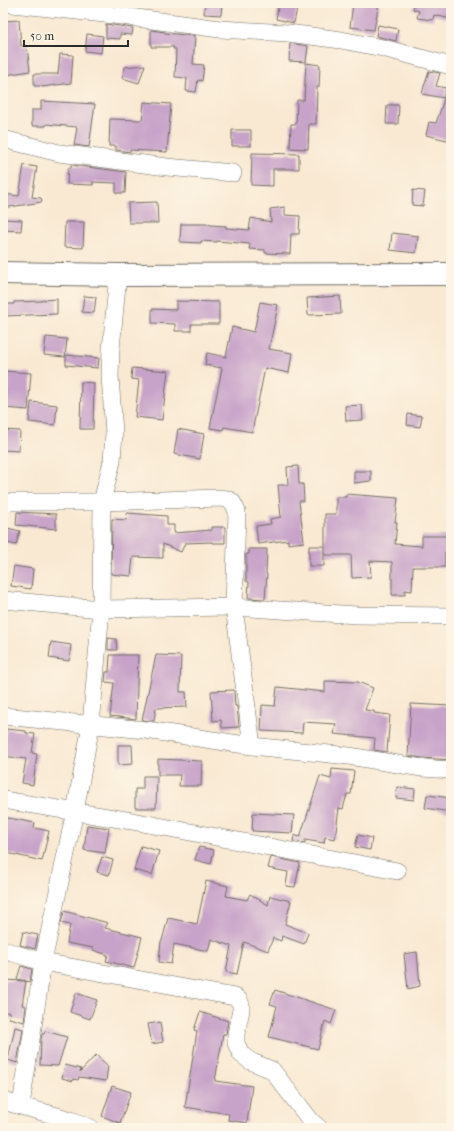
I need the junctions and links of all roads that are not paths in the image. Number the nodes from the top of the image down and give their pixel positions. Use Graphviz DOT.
graph roads {
  1 [pos="3,3"];
  2 [pos="451,66"];
  3 [pos="3,138"];
  4 [pos="233,173"];
  5 [pos="3,274"];
  6 [pos="451,274"];
  7 [pos="118,275"];
  8 [pos="3,502"];
  9 [pos="102,502"];
  10 [pos="3,600"];
  11 [pos="234,607"];
  12 [pos="101,609"];
  13 [pos="451,616"];
  14 [pos="3,716"];
  15 [pos="91,725"];
  16 [pos="252,746"];
  17 [pos="451,770"];
  18 [pos="3,800"];
  19 [pos="76,812"];
  20 [pos="398,871"];
  21 [pos="3,950"];
  22 [pos="43,962"];
  23 [pos="3,1101"];
  24 [pos="21,1105"];
  25 [pos="70,1124"];
  26 [pos="91,1128"];
  27 [pos="318,1128"];
  1 -- 2 [label="street"];
  3 -- 4 [label="street"];
  5 -- 7 [label="highway"];
  6 -- 7 [label="highway"];
  7 -- 9 [label="street"];
  8 -- 9 [label="street"];
  9 -- 11 [label="street"];
  9 -- 12 [label="street"];
  10 -- 12 [label="street"];
  11 -- 12 [label="street"];
  11 -- 13 [label="street"];
  11 -- 16 [label="street"];
  12 -- 15 [label="street"];
  14 -- 15 [label="street"];
  15 -- 16 [label="street"];
  15 -- 19 [label="street"];
  16 -- 17 [label="street"];
  18 -- 19 [label="street"];
  19 -- 20 [label="street"];
  19 -- 22 [label="street"];
  21 -- 22 [label="street"];
  22 -- 24 [label="street"];
  22 -- 27 [label="street"];
  23 -- 24 [label="street"];
  24 -- 25 [label="street"];
  25 -- 26 [label="street"];
}
